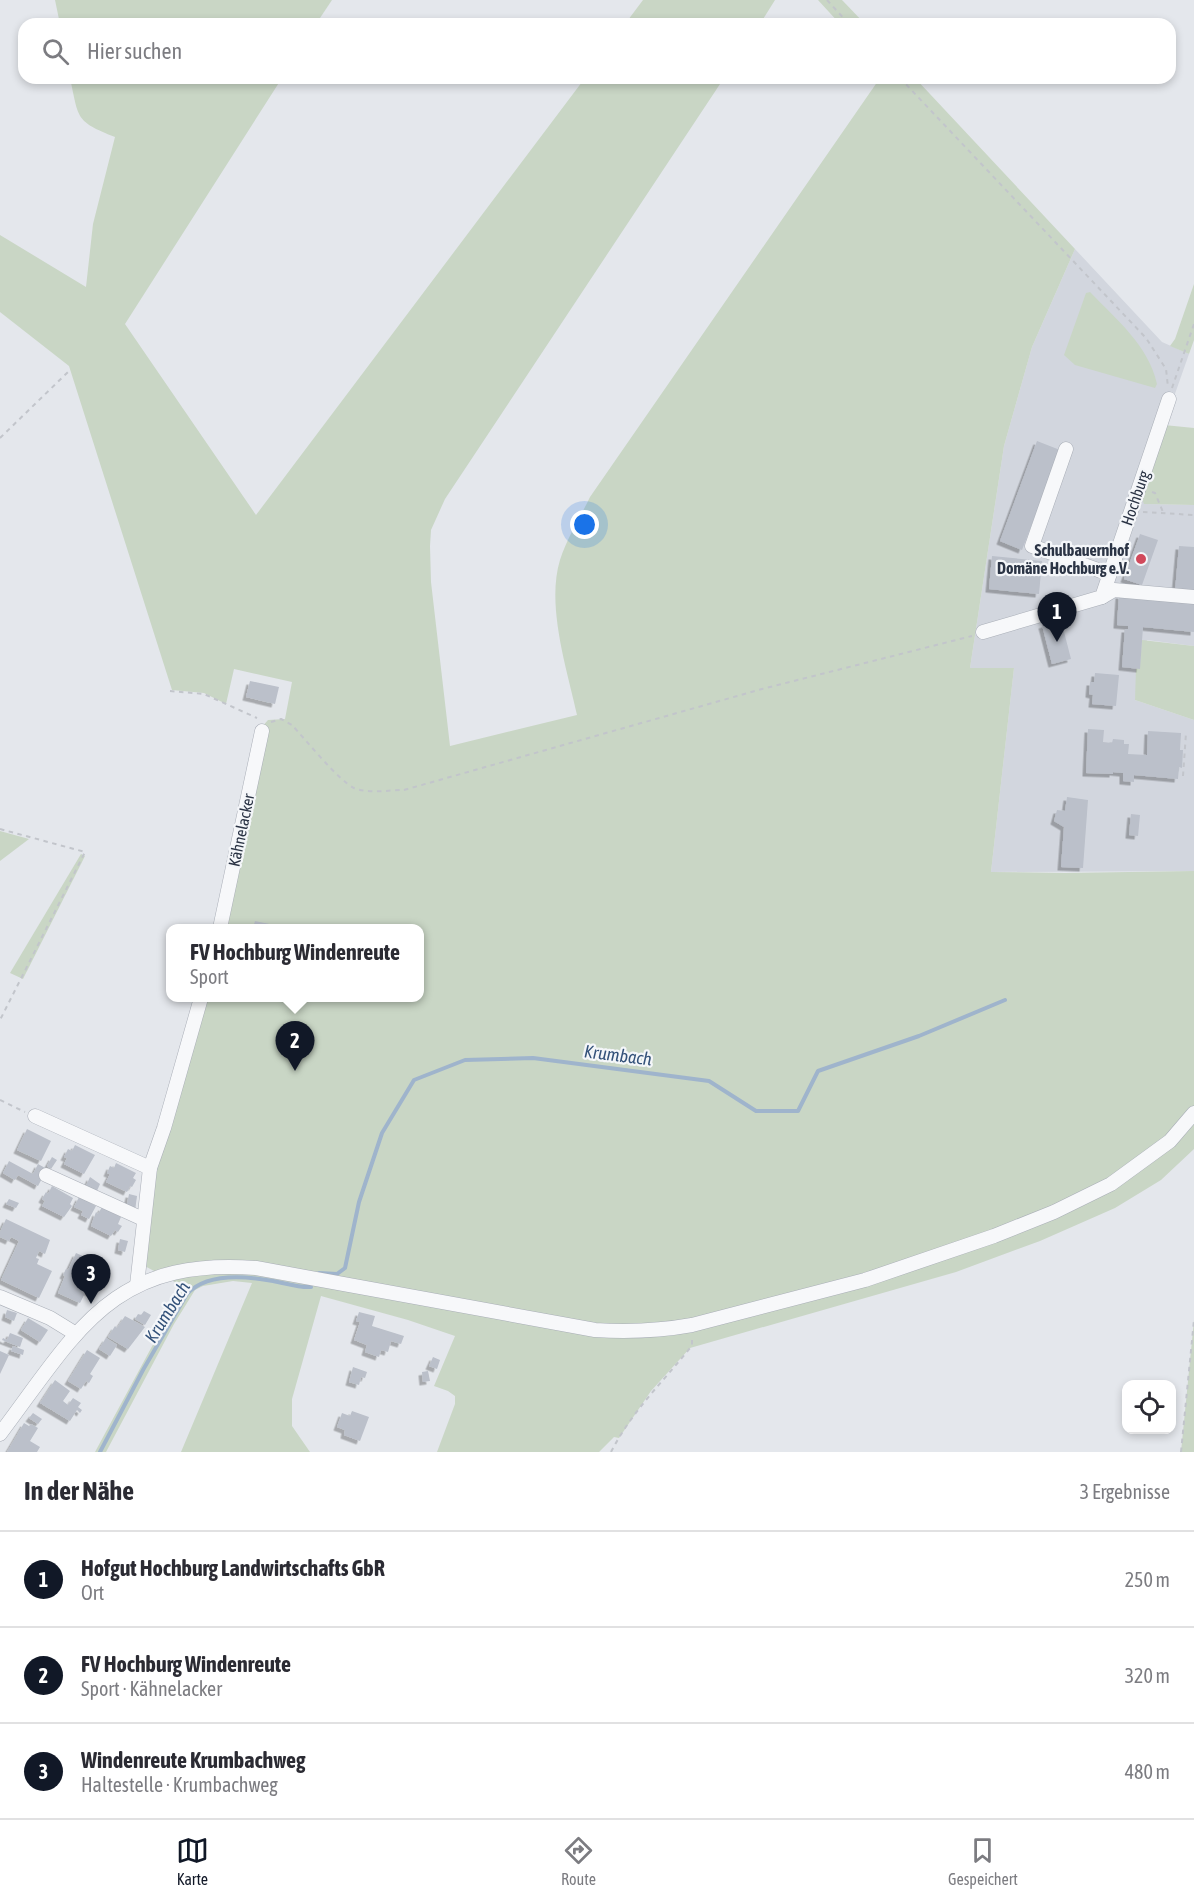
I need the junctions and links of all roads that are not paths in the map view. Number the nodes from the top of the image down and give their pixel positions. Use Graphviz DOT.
graph roads {
  1 [pos="1169,399"];
  2 [pos="1066,449"];
  3 [pos="1109,574"];
  4 [pos="1102,597"];
  5 [pos="1194,597"];
  6 [pos="983,632"];
  7 [pos="264,727"];
  8 [pos="221,924"];
  9 [pos="200,1002"];
  10 [pos="1194,1113"];
  11 [pos="35,1116"];
  12 [pos="150,1168"];
  13 [pos="46,1175"];
  14 [pos="143,1219"];
  15 [pos="137,1285"];
  16 [pos="0,1297"];
  17 [pos="76,1334"];
  18 [pos="0,1434"];
  1 -- 3 [label="street, Hochburg"];
  2 -- 3 [label="street"];
  3 -- 4 [label="street, Hochburg"];
  4 -- 5 [label="street"];
  4 -- 6 [label="street"];
  7 -- 8 [label="street, Kähnelacker"];
  9 -- 12 [label="street"];
  10 -- 15 [label="street"];
  11 -- 12 [label="street"];
  12 -- 14 [label="street"];
  13 -- 14 [label="street"];
  14 -- 15 [label="street"];
  15 -- 17 [label="street"];
  16 -- 17 [label="street"];
  17 -- 18 [label="street"];
}
